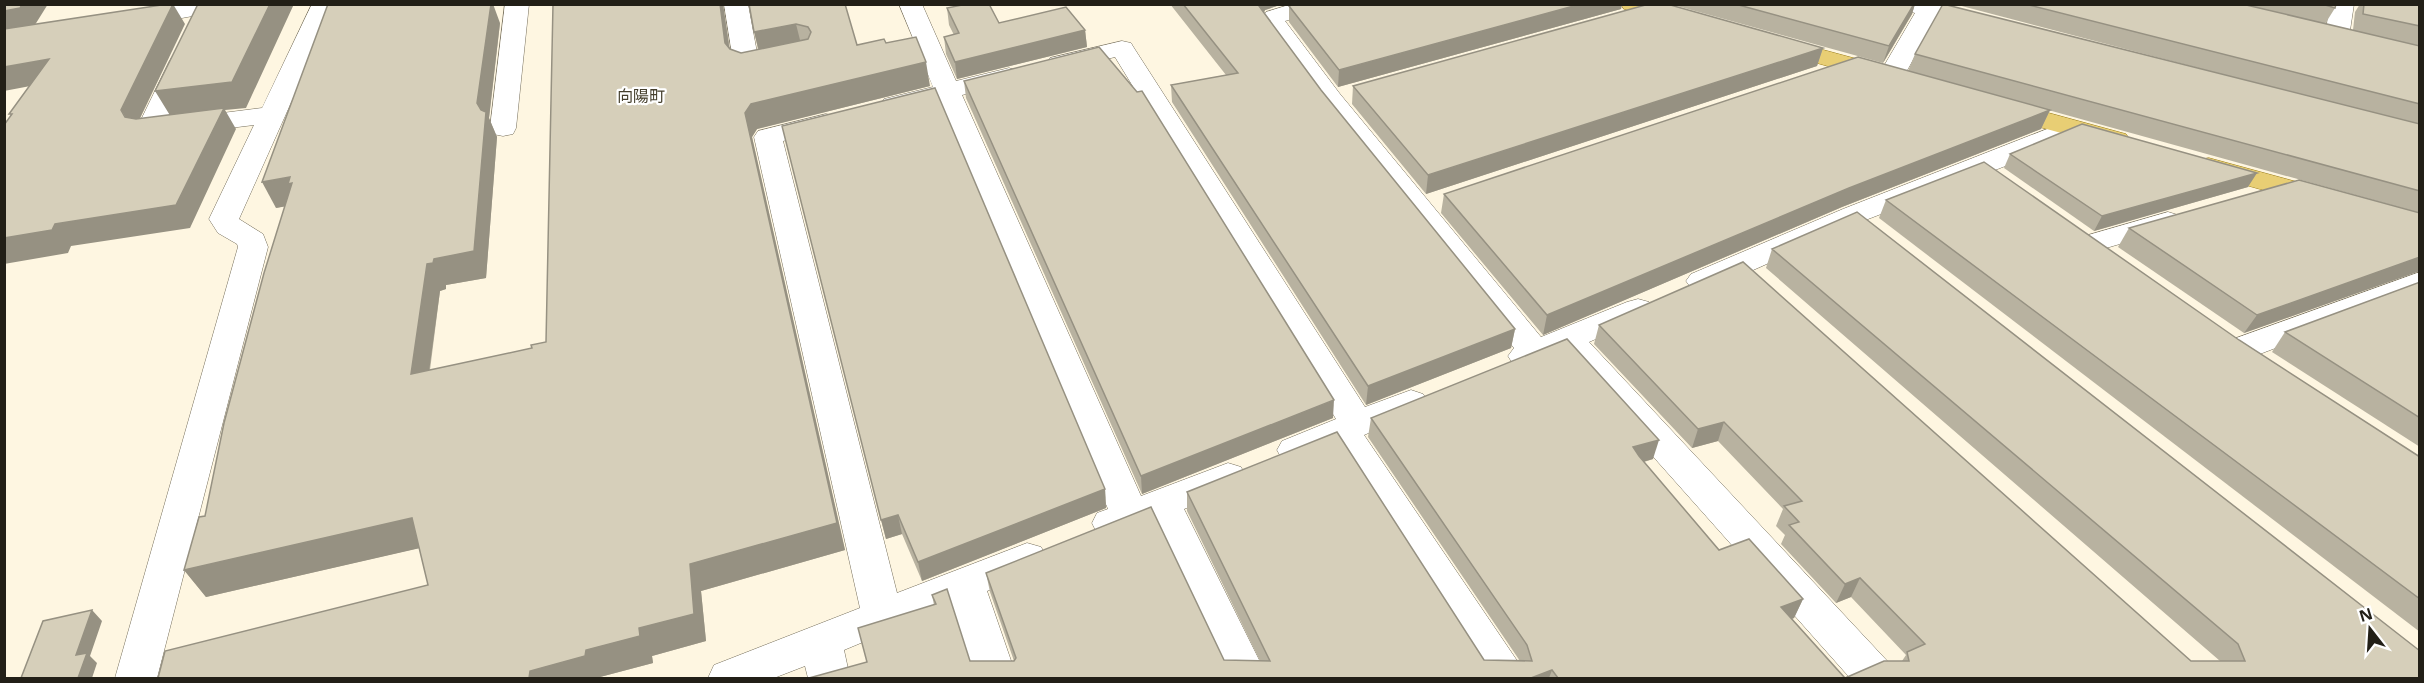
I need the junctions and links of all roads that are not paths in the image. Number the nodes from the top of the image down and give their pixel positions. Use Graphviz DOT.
graph roads {
  1 [pos="324,4"];
  2 [pos="517,4"];
  3 [pos="736,4"];
  4 [pos="910,4"];
  5 [pos="1320,4"];
  6 [pos="2342,4"];
  7 [pos="213,6"];
  8 [pos="1923,6"];
  9 [pos="1636,12"];
  10 [pos="106,25"];
  11 [pos="1712,26"];
  12 [pos="2008,30"];
  13 [pos="2336,37"];
  14 [pos="1758,39"];
  15 [pos="802,57"];
  16 [pos="1851,65"];
  17 [pos="1903,79"];
  18 [pos="1805,80"];
  19 [pos="947,91"];
  20 [pos="1981,102"];
  21 [pos="272,115"];
  22 [pos="503,128"];
  23 [pos="2070,128"];
  24 [pos="2138,146"];
  25 [pos="2184,159"];
  26 [pos="2287,187"];
  27 [pos="2232,203"];
  28 [pos="2353,206"];
  29 [pos="2199,212"];
  30 [pos="1853,215"];
  31 [pos="2061,224"];
  32 [pos="1881,237"];
  33 [pos="2089,244"];
  34 [pos="2117,263"];
  35 [pos="1740,264"];
  36 [pos="2420,282"];
  37 [pos="1767,288"];
  38 [pos="2211,329"];
  39 [pos="1552,346"];
  40 [pos="2240,349"];
  41 [pos="2270,368"];
  42 [pos="1493,369"];
  43 [pos="1440,390"];
  44 [pos="1350,427"];
  45 [pos="1146,509"];
  46 [pos="1086,534"];
  47 [pos="1053,547"];
  48 [pos="965,584"];
  49 [pos="882,616"];
  50 [pos="825,659"];
  51 [pos="136,678"];
  52 [pos="729,678"];
  53 [pos="996,678"];
  54 [pos="1246,678"];
  55 [pos="1505,678"];
  56 [pos="1876,678"];
  1 -- 21 [label="street"];
  2 -- 22 [label="street"];
  3 -- 15 [label="street"];
  4 -- 19 [label="street"];
  5 -- 39 [label="street"];
  6 -- 13 [label="street"];
  7 -- 10 [label="street"];
  7 -- 21 [label="street"];
  8 -- 12 [label="street"];
  8 -- 17 [label="street"];
  9 -- 11 [label="main road"];
  14 -- 16 [label="main road"];
  16 -- 17 [label="main road"];
  16 -- 18 [label="street"];
  19 -- 44 [label="street"];
  19 -- 45 [label="street"];
  19 -- 49 [label="street"];
  20 -- 23 [label="main road"];
  21 -- 51 [label="street"];
  23 -- 24 [label="main road"];
  23 -- 30 [label="street"];
  25 -- 26 [label="main road"];
  26 -- 27 [label="street"];
  26 -- 28 [label="main road"];
  29 -- 33 [label="street"];
  30 -- 32 [label="street"];
  30 -- 35 [label="street"];
  31 -- 33 [label="street"];
  33 -- 34 [label="street"];
  35 -- 37 [label="street"];
  35 -- 39 [label="street"];
  36 -- 40 [label="street"];
  38 -- 40 [label="street"];
  39 -- 42 [label="street"];
  39 -- 56 [label="street"];
  40 -- 41 [label="street"];
  43 -- 44 [label="street"];
  44 -- 45 [label="street"];
  44 -- 55 [label="street"];
  45 -- 46 [label="street"];
  45 -- 54 [label="street"];
  47 -- 48 [label="street"];
  48 -- 49 [label="street"];
  48 -- 53 [label="street"];
  49 -- 50 [label="street"];
  50 -- 52 [label="street"];
}
